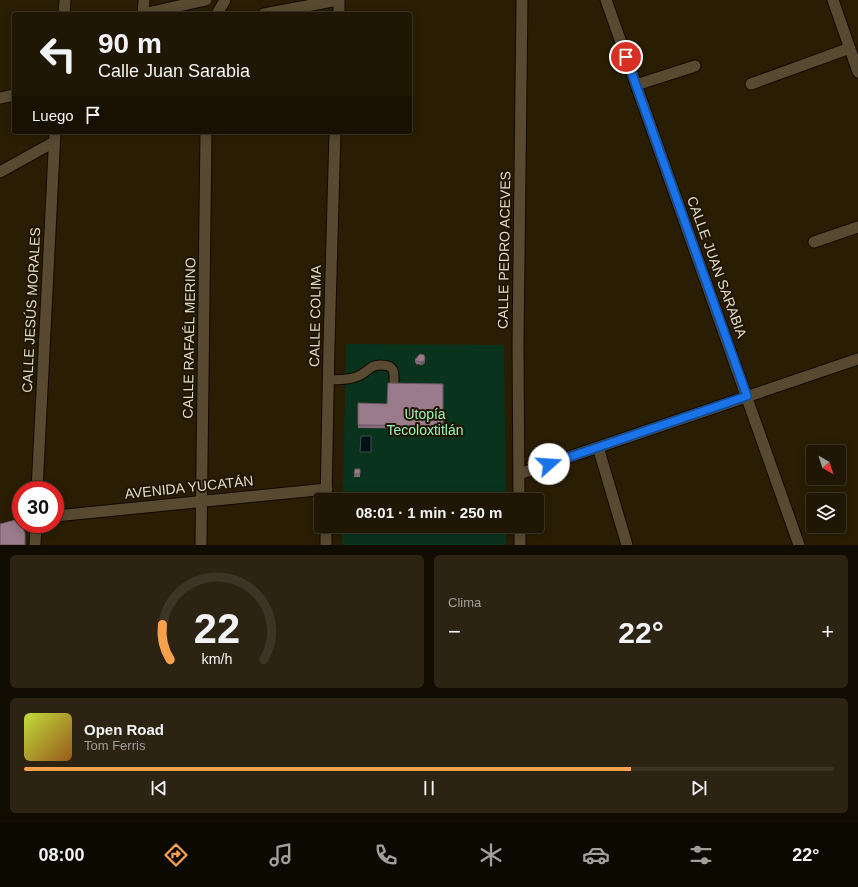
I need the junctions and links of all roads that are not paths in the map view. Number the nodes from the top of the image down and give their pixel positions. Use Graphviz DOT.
graph roads {
  1 [pos="65,0"];
  2 [pos="144,0"];
  3 [pos="206,0"];
  4 [pos="225,0"];
  5 [pos="339,0"];
  6 [pos="522,0"];
  7 [pos="606,0"];
  8 [pos="833,0"];
  9 [pos="64,12"];
  10 [pos="143,12"];
  11 [pos="152,12"];
  12 [pos="218,12"];
  13 [pos="275,12"];
  14 [pos="339,12"];
  15 [pos="850,48"];
  16 [pos="695,66"];
  17 [pos="858,72"];
  18 [pos="751,84"];
  19 [pos="636,85"];
  20 [pos="12,96"];
  21 [pos="0,98"];
  22 [pos="206,134"];
  23 [pos="335,134"];
  24 [pos="54,137"];
  25 [pos="0,172"];
  26 [pos="858,227"];
  27 [pos="814,242"];
  28 [pos="858,359"];
  29 [pos="328,380"];
  30 [pos="394,385"];
  31 [pos="747,396"];
  32 [pos="598,447"];
  33 [pos="519,474"];
  34 [pos="37,481"];
  35 [pos="327,493"];
  36 [pos="520,493"];
  37 [pos="314,495"];
  38 [pos="202,501"];
  39 [pos="64,515"];
  40 [pos="35,533"];
  41 [pos="326,533"];
  42 [pos="520,533"];
  43 [pos="34,545"];
  44 [pos="201,545"];
  45 [pos="326,545"];
  46 [pos="520,545"];
  47 [pos="627,545"];
  48 [pos="799,545"];
  1 -- 9 [label="street"];
  2 -- 10 [label="street"];
  3 -- 11 [label="street"];
  4 -- 12 [label="street"];
  5 -- 13 [label="street"];
  5 -- 14 [label="street"];
  6 -- 33 [label="street, CALLE PEDRO ACEVES"];
  7 -- 19 [label="street, CALLE JUAN SARABIA"];
  8 -- 15 [label="street"];
  15 -- 17 [label="street"];
  15 -- 18 [label="street"];
  16 -- 19 [label="street"];
  19 -- 31 [label="street, CALLE JUAN SARABIA"];
  20 -- 21 [label="street"];
  22 -- 38 [label="street, CALLE RAFAÉL MERINO"];
  23 -- 29 [label="street, CALLE COLIMA"];
  24 -- 25 [label="street"];
  24 -- 34 [label="street, CALLE JESÚS MORALES"];
  26 -- 27 [label="street"];
  28 -- 31 [label="street"];
  29 -- 30 [label="lane"];
  29 -- 35 [label="street, CALLE COLIMA"];
  31 -- 32 [label="street"];
  31 -- 48 [label="street, CALLE JUAN SARABIA"];
  32 -- 33 [label="street"];
  32 -- 47 [label="street"];
  33 -- 36 [label="street, CALLE PEDRO ACEVES"];
  37 -- 38 [label="street, AVENIDA YUCATÁN"];
  38 -- 39 [label="street, AVENIDA YUCATÁN"];
  38 -- 44 [label="street, CALLE RAFAÉL MERINO"];
  40 -- 43 [label="street"];
  41 -- 45 [label="street"];
  42 -- 46 [label="street"];
}
